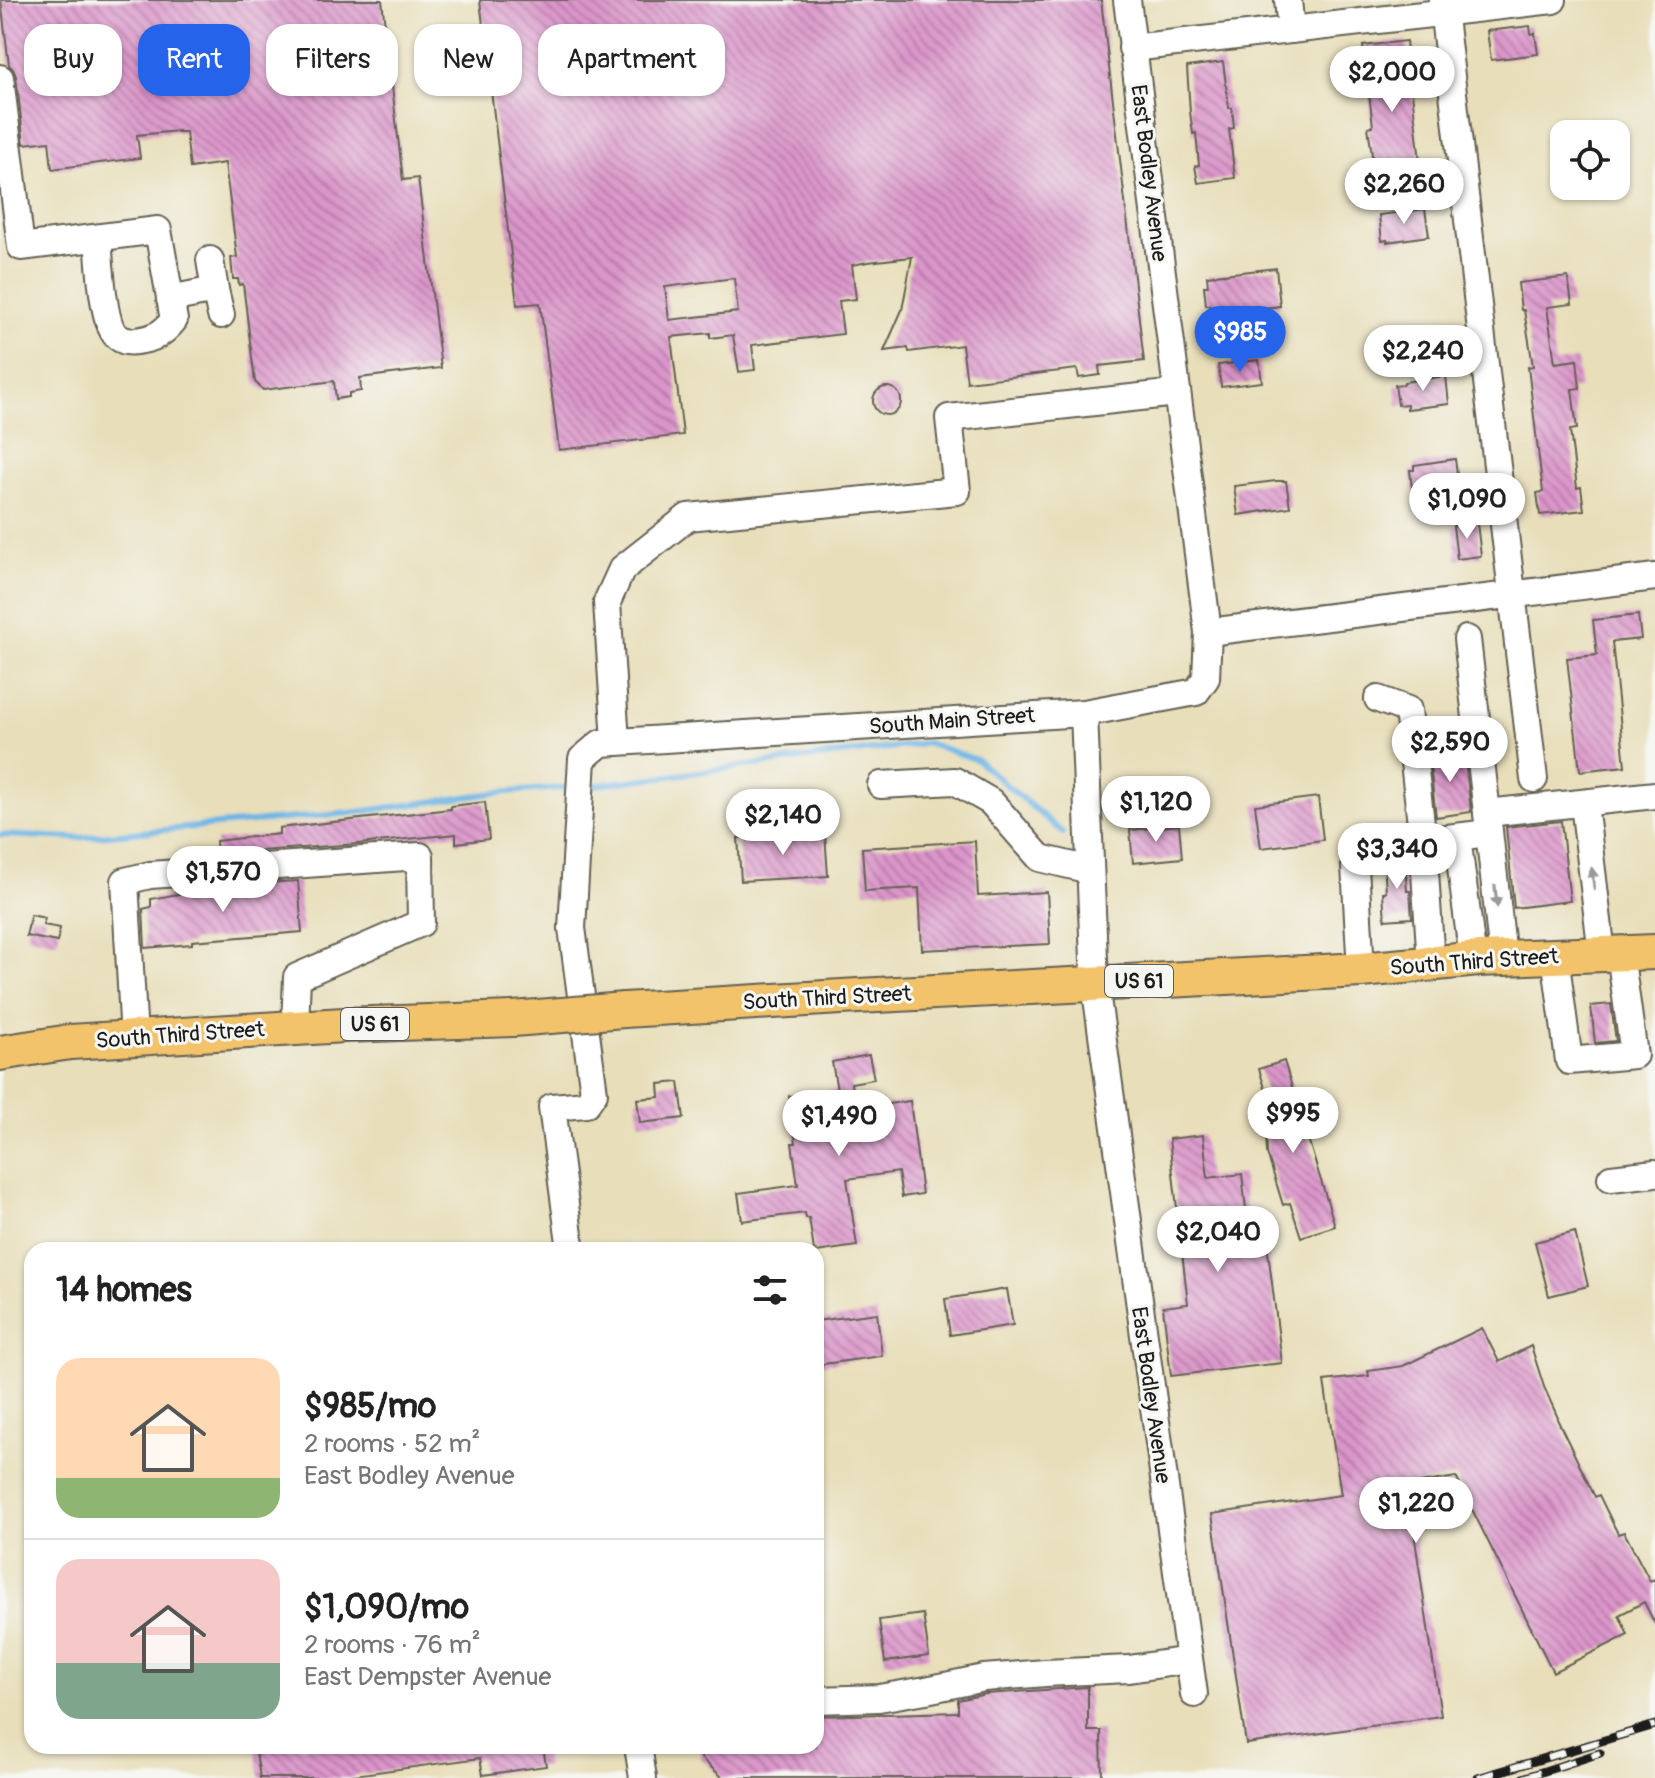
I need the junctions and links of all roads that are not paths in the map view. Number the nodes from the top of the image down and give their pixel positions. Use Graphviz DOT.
graph roads {
  1 [pos="1127,0"];
  2 [pos="1288,0"];
  3 [pos="1553,0"];
  4 [pos="1442,6"];
  5 [pos="1291,30"];
  6 [pos="1132,48"];
  7 [pos="0,78"];
  8 [pos="98,238"];
  9 [pos="210,260"];
  10 [pos="170,299"];
  11 [pos="1177,393"];
  12 [pos="1655,577"];
  13 [pos="1512,594"];
  14 [pos="1208,632"];
  15 [pos="1467,639"];
  16 [pos="1378,699"];
  17 [pos="1084,713"];
  18 [pos="616,742"];
  19 [pos="1534,779"];
  20 [pos="881,785"];
  21 [pos="1655,795"];
  22 [pos="1584,804"];
  23 [pos="1488,823"];
  24 [pos="1457,837"];
  25 [pos="1423,841"];
  26 [pos="1090,870"];
  27 [pos="1655,952"];
  28 [pos="1611,953"];
  29 [pos="1555,956"];
  30 [pos="1488,959"];
  31 [pos="1431,964"];
  32 [pos="1361,970"];
  33 [pos="1095,984"];
  34 [pos="295,1028"];
  35 [pos="134,1038"];
  36 [pos="0,1053"];
  37 [pos="1655,1173"];
  38 [pos="1611,1178"];
  39 [pos="570,1242"];
  40 [pos="1188,1660"];
  41 [pos="1194,1694"];
  42 [pos="824,1700"];
  43 [pos="639,1754"];
  44 [pos="643,1778"];
  1 -- 6 [label="street, East Bodley Avenue"];
  2 -- 5 [label="street"];
  3 -- 4 [label="street"];
  4 -- 5 [label="street"];
  4 -- 13 [label="street"];
  5 -- 6 [label="street"];
  6 -- 11 [label="street, East Bodley Avenue"];
  7 -- 8 [label="street"];
  8 -- 10 [label="street"];
  8 -- 10 [label="street"];
  9 -- 10 [label="street"];
  11 -- 14 [label="street, East Bodley Avenue"];
  11 -- 18 [label="street"];
  12 -- 13 [label="street"];
  13 -- 14 [label="street"];
  13 -- 19 [label="street"];
  14 -- 17 [label="street, South Main Street"];
  15 -- 23 [label="street"];
  16 -- 25 [label="street"];
  17 -- 18 [label="street, South Main Street"];
  17 -- 26 [label="street, East Bodley Avenue"];
  18 -- 39 [label="street, South Main Street"];
  20 -- 26 [label="street"];
  21 -- 22 [label="street"];
  22 -- 23 [label="street"];
  28 -- 22 [label="street, one-way"];
  23 -- 24 [label="street"];
  23 -- 30 [label="street, one-way"];
  24 -- 25 [label="street"];
  24 -- 30 [label="street"];
  25 -- 31 [label="street"];
  25 -- 32 [label="street"];
  26 -- 33 [label="street, East Bodley Avenue"];
  27 -- 28 [label="main road, South Third Street / US 61"];
  28 -- 29 [label="main road, South Third Street / US 61"];
  28 -- 29 [label="street"];
  29 -- 30 [label="main road, South Third Street / US 61"];
  30 -- 31 [label="main road, South Third Street / US 61"];
  31 -- 32 [label="main road, South Third Street / US 61"];
  32 -- 33 [label="main road, South Third Street / US 61"];
  33 -- 34 [label="main road, South Third Street / US 61, bridge"];
  33 -- 40 [label="street, East Bodley Avenue"];
  34 -- 35 [label="main road, South Third Street / US 61"];
  34 -- 35 [label="street"];
  35 -- 36 [label="main road, South Third Street / US 61"];
  37 -- 38 [label="street"];
  40 -- 41 [label="street, East Bodley Avenue"];
  40 -- 42 [label="street"];
  43 -- 44 [label="street"];
}
